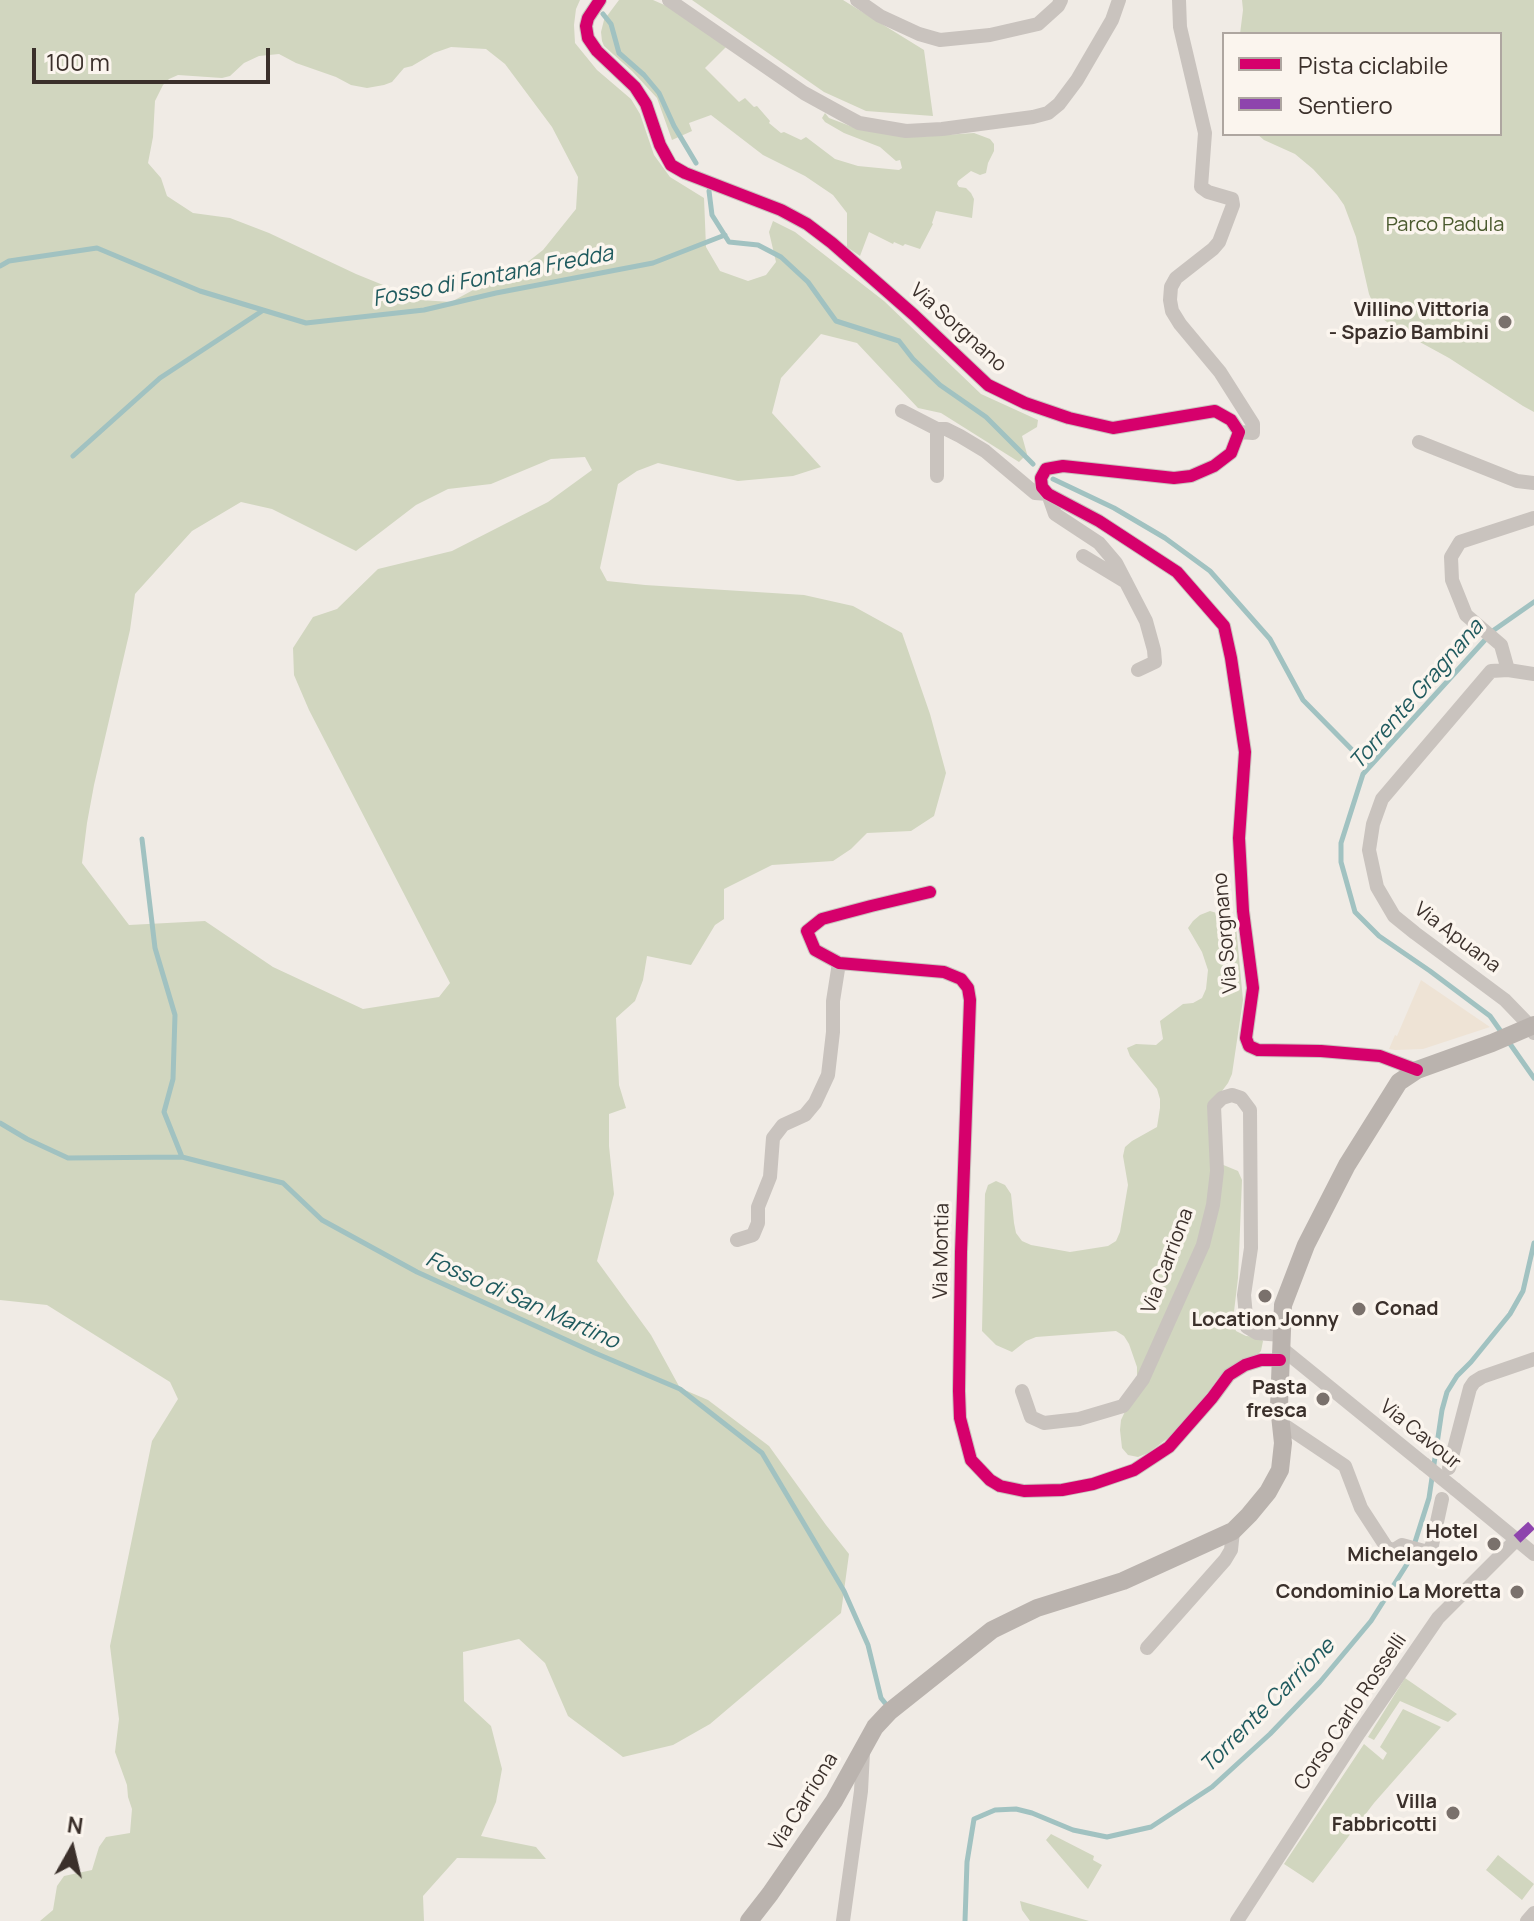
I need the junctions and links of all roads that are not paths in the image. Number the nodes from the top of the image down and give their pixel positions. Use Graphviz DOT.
graph roads {
  1 [pos="600,0"];
  2 [pos="669,0"];
  3 [pos="857,0"];
  4 [pos="1061,0"];
  5 [pos="1119,0"];
  6 [pos="1179,0"];
  7 [pos="902,411"];
  8 [pos="937,429"];
  9 [pos="1239,432"];
  10 [pos="1419,442"];
  11 [pos="937,476"];
  12 [pos="1534,483"];
  13 [pos="1045,490"];
  14 [pos="1534,518"];
  15 [pos="1083,556"];
  16 [pos="1127,583"];
  17 [pos="1138,670"];
  18 [pos="1508,670"];
  19 [pos="1534,674"];
  20 [pos="930,892"];
  21 [pos="839,963"];
  22 [pos="1530,1027"];
  23 [pos="1417,1070"];
  24 [pos="737,1240"];
  25 [pos="1280,1347"];
  26 [pos="1534,1359"];
  27 [pos="1022,1391"];
  28 [pos="1281,1423"];
  29 [pos="1449,1468"];
  30 [pos="1442,1499"];
  31 [pos="1233,1531"];
  32 [pos="1517,1539"];
  33 [pos="1534,1554"];
  34 [pos="1147,1648"];
  35 [pos="864,1748"];
  36 [pos="1534,1913"];
  37 [pos="749,1921"];
  38 [pos="843,1921"];
  39 [pos="1237,1921"];
  40 [pos="1527,1921"];
  1 -- 9 [label="street, Via Sorgnano"];
  2 -- 5 [label="street"];
  3 -- 4 [label="street"];
  6 -- 9 [label="street"];
  7 -- 8 [label="street"];
  8 -- 11 [label="street"];
  8 -- 13 [label="street"];
  9 -- 13 [label="street"];
  10 -- 12 [label="street"];
  13 -- 16 [label="street"];
  13 -- 23 [label="street, Via Sorgnano"];
  14 -- 18 [label="street"];
  15 -- 16 [label="street"];
  16 -- 17 [label="street"];
  18 -- 19 [label="street"];
  18 -- 22 [label="street, Via Apuana"];
  20 -- 21 [label="street"];
  21 -- 24 [label="street"];
  21 -- 25 [label="street, Via Montia"];
  22 -- 23 [label="main road, Via Carriona"];
  23 -- 25 [label="main road, Via Carriona"];
  25 -- 27 [label="street, Via Carriona"];
  25 -- 28 [label="main road, Via Carriona"];
  25 -- 32 [label="street, Via Cavour, bridge"];
  26 -- 29 [label="street"];
  28 -- 30 [label="street"];
  28 -- 31 [label="main road, Via Carriona"];
  31 -- 34 [label="street, Via Carriona"];
  31 -- 35 [label="main road, Via Carriona"];
  32 -- 33 [label="street, Via Cavour"];
  32 -- 39 [label="street, Corso Carlo Rosselli"];
  35 -- 37 [label="main road, Via Carriona"];
  35 -- 38 [label="street"];
  36 -- 40 [label="street"];
}
